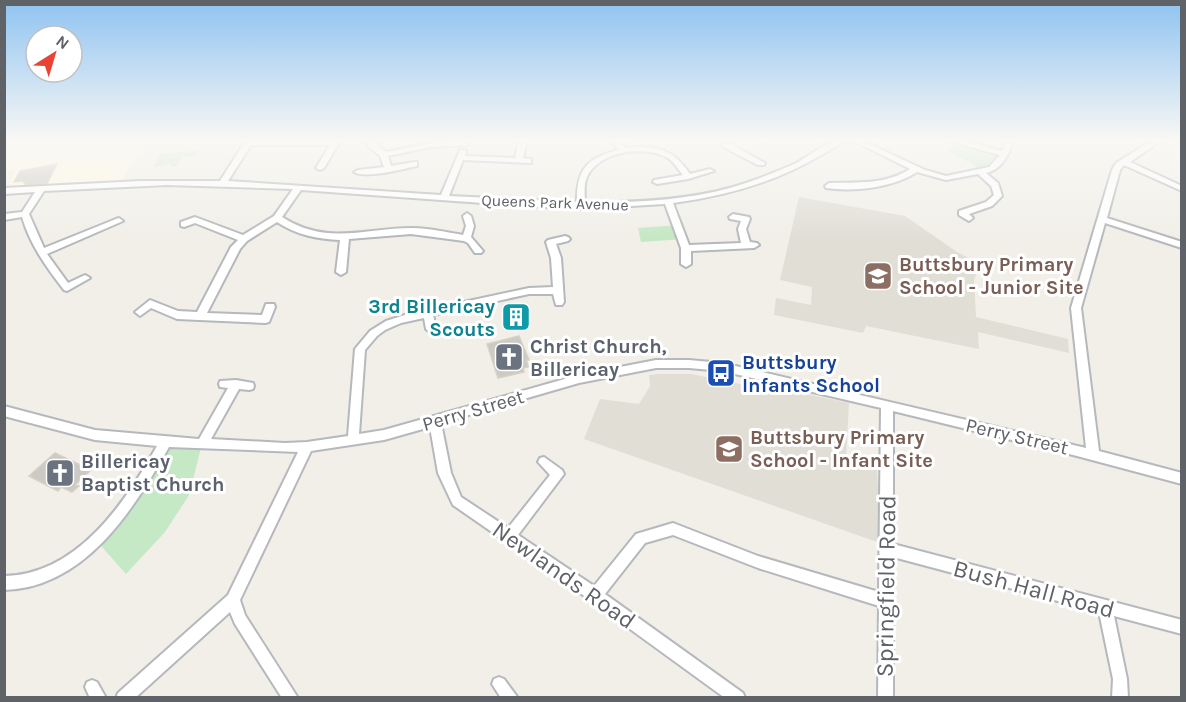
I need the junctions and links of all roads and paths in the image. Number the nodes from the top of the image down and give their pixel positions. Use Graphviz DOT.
graph roads {
  1 [pos="229,173"];
  2 [pos="455,173"];
  3 [pos="585,173"];
  4 [pos="685,173"];
  5 [pos="704,173"];
  6 [pos="779,173"];
  7 [pos="910,173"];
  8 [pos="925,173"];
  9 [pos="976,173"];
  10 [pos="981,173"];
  11 [pos="1115,173"];
  12 [pos="1147,173"];
  13 [pos="688,177"];
  14 [pos="657,182"];
  15 [pos="223,183"];
  16 [pos="829,186"];
  17 [pos="298,188"];
  18 [pos="41,189"];
  19 [pos="1182,189"];
  20 [pos="4,191"];
  21 [pos="444,197"];
  22 [pos="668,202"];
  23 [pos="581,206"];
  24 [pos="25,214"];
  25 [pos="207,216"];
  26 [pos="467,216"];
  27 [pos="4,217"];
  28 [pos="733,217"];
  29 [pos="277,218"];
  30 [pos="1101,219"];
  31 [pos="195,220"];
  32 [pos="953,220"];
  33 [pos="119,221"];
  34 [pos="184,225"];
  35 [pos="345,237"];
  36 [pos="466,238"];
  37 [pos="244,239"];
  38 [pos="565,239"];
  39 [pos="1182,245"];
  40 [pos="686,248"];
  41 [pos="478,251"];
  42 [pos="43,252"];
  43 [pos="686,264"];
  44 [pos="341,272"];
  45 [pos="86,279"];
  46 [pos="558,290"];
  47 [pos="559,302"];
  48 [pos="270,307"];
  49 [pos="140,312"];
  50 [pos="428,313"];
  51 [pos="200,316"];
  52 [pos="431,329"];
  53 [pos="249,386"];
  54 [pos="887,405"];
  55 [pos="4,411"];
  56 [pos="435,421"];
  57 [pos="354,441"];
  58 [pos="166,442"];
  59 [pos="202,444"];
  60 [pos="307,447"];
  61 [pos="1093,454"];
  62 [pos="544,462"];
  63 [pos="1182,479"];
  64 [pos="509,537"];
  65 [pos="886,549"];
  66 [pos="4,583"];
  67 [pos="595,595"];
  68 [pos="233,600"];
  69 [pos="886,601"];
  70 [pos="1105,607"];
  71 [pos="1182,627"];
  72 [pos="499,684"];
  73 [pos="885,695"];
  74 [pos="123,698"];
  75 [pos="291,698"];
  76 [pos="511,698"];
  77 [pos="738,698"];
  78 [pos="1120,698"];
  1 -- 15 [label="street"];
  2 -- 21 [label="street"];
  3 -- 23 [label="street"];
  4 -- 13 [label="street"];
  5 -- 13 [label="street"];
  6 -- 22 [label="street, Queens Park Avenue"];
  7 -- 16 [label="street"];
  8 -- 9 [label="street"];
  10 -- 32 [label="street"];
  11 -- 30 [label="street"];
  12 -- 19 [label="street"];
  13 -- 14 [label="street"];
  15 -- 17 [label="street, Queens Park Avenue"];
  15 -- 18 [label="street, Queens Park Avenue"];
  17 -- 21 [label="street, Queens Park Avenue"];
  17 -- 29 [label="street"];
  18 -- 20 [label="street, Queens Park Avenue"];
  18 -- 24 [label="street"];
  21 -- 23 [label="street, Queens Park Avenue"];
  22 -- 23 [label="street, Queens Park Avenue"];
  22 -- 40 [label="street"];
  24 -- 27 [label="street"];
  24 -- 42 [label="street"];
  25 -- 31 [label="street"];
  26 -- 36 [label="street"];
  28 -- 40 [label="street"];
  29 -- 35 [label="street"];
  29 -- 37 [label="street"];
  30 -- 39 [label="street"];
  30 -- 61 [label="street"];
  31 -- 34 [label="street"];
  31 -- 37 [label="street"];
  33 -- 42 [label="street"];
  35 -- 36 [label="street"];
  35 -- 44 [label="street"];
  36 -- 41 [label="street"];
  37 -- 51 [label="street"];
  38 -- 46 [label="street"];
  40 -- 43 [label="street"];
  42 -- 45 [label="street"];
  46 -- 47 [label="street"];
  46 -- 50 [label="street"];
  48 -- 51 [label="street"];
  49 -- 51 [label="street"];
  50 -- 52 [label="street"];
  50 -- 57 [label="street"];
  53 -- 59 [label="street"];
  54 -- 56 [label="street, Perry Street"];
  54 -- 61 [label="street, Perry Street"];
  54 -- 65 [label="street, Springfield Road"];
  55 -- 58 [label="street, Perry Street"];
  56 -- 57 [label="street, Perry Street"];
  56 -- 64 [label="street, Newlands Road"];
  57 -- 60 [label="street, Perry Street"];
  58 -- 59 [label="street, Perry Street"];
  58 -- 66 [label="street"];
  59 -- 60 [label="street, Perry Street"];
  60 -- 68 [label="street"];
  61 -- 63 [label="street, Perry Street"];
  62 -- 64 [label="street"];
  64 -- 67 [label="street, Newlands Road"];
  65 -- 69 [label="street, Springfield Road"];
  65 -- 70 [label="street, Bush Hall Road"];
  67 -- 69 [label="street"];
  67 -- 77 [label="street, Newlands Road"];
  68 -- 74 [label="street"];
  68 -- 75 [label="street"];
  69 -- 73 [label="street, Springfield Road"];
  70 -- 71 [label="street, Bush Hall Road"];
  70 -- 78 [label="street"];
  72 -- 76 [label="street"];
}
